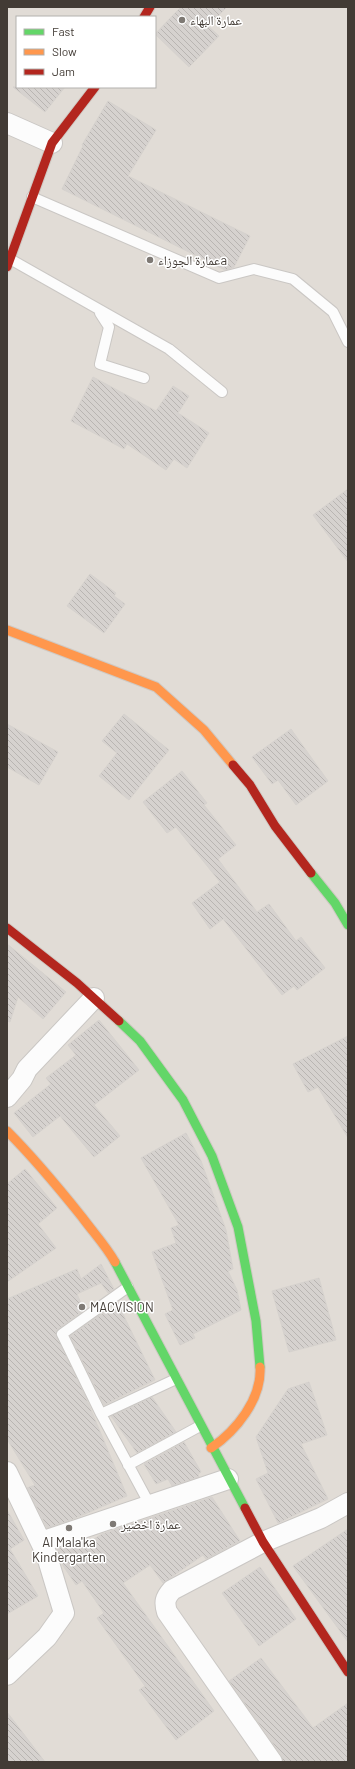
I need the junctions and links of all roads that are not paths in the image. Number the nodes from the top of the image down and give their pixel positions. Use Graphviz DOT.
graph roads {
  1 [pos="150,7"];
  2 [pos="145,16"];
  3 [pos="95,88"];
  4 [pos="7,123"];
  5 [pos="52,143"];
  6 [pos="32,197"];
  7 [pos="8,263"];
  8 [pos="99,311"];
  9 [pos="348,342"];
  10 [pos="144,378"];
  11 [pos="222,392"];
  12 [pos="7,630"];
  13 [pos="348,925"];
  14 [pos="7,928"];
  15 [pos="94,998"];
  16 [pos="7,1097"];
  17 [pos="7,1131"];
  18 [pos="128,1286"];
  19 [pos="176,1379"];
  20 [pos="101,1414"];
  21 [pos="200,1426"];
  22 [pos="211,1448"];
  23 [pos="128,1465"];
  24 [pos="7,1472"];
  25 [pos="228,1479"];
  26 [pos="348,1503"];
  27 [pos="150,1505"];
  28 [pos="41,1542"];
  29 [pos="263,1542"];
  30 [pos="347,1668"];
  31 [pos="7,1675"];
  32 [pos="272,1762"];
  1 -- 2 [label="street"];
  3 -- 5 [label="street"];
  4 -- 5 [label="street"];
  5 -- 6 [label="street"];
  6 -- 7 [label="street"];
  6 -- 9 [label="lane"];
  7 -- 8 [label="lane"];
  8 -- 10 [label="lane"];
  8 -- 11 [label="lane"];
  12 -- 13 [label="street"];
  14 -- 15 [label="street"];
  15 -- 16 [label="street"];
  15 -- 22 [label="street"];
  17 -- 18 [label="street"];
  18 -- 19 [label="street"];
  18 -- 20 [label="lane"];
  19 -- 20 [label="lane"];
  19 -- 21 [label="street"];
  20 -- 23 [label="lane"];
  21 -- 22 [label="street"];
  21 -- 23 [label="lane"];
  22 -- 25 [label="street"];
  23 -- 27 [label="lane"];
  24 -- 28 [label="street"];
  25 -- 27 [label="street"];
  25 -- 29 [label="street"];
  26 -- 29 [label="street"];
  27 -- 28 [label="street"];
  28 -- 31 [label="street"];
  29 -- 30 [label="street"];
  29 -- 32 [label="street"];
}
